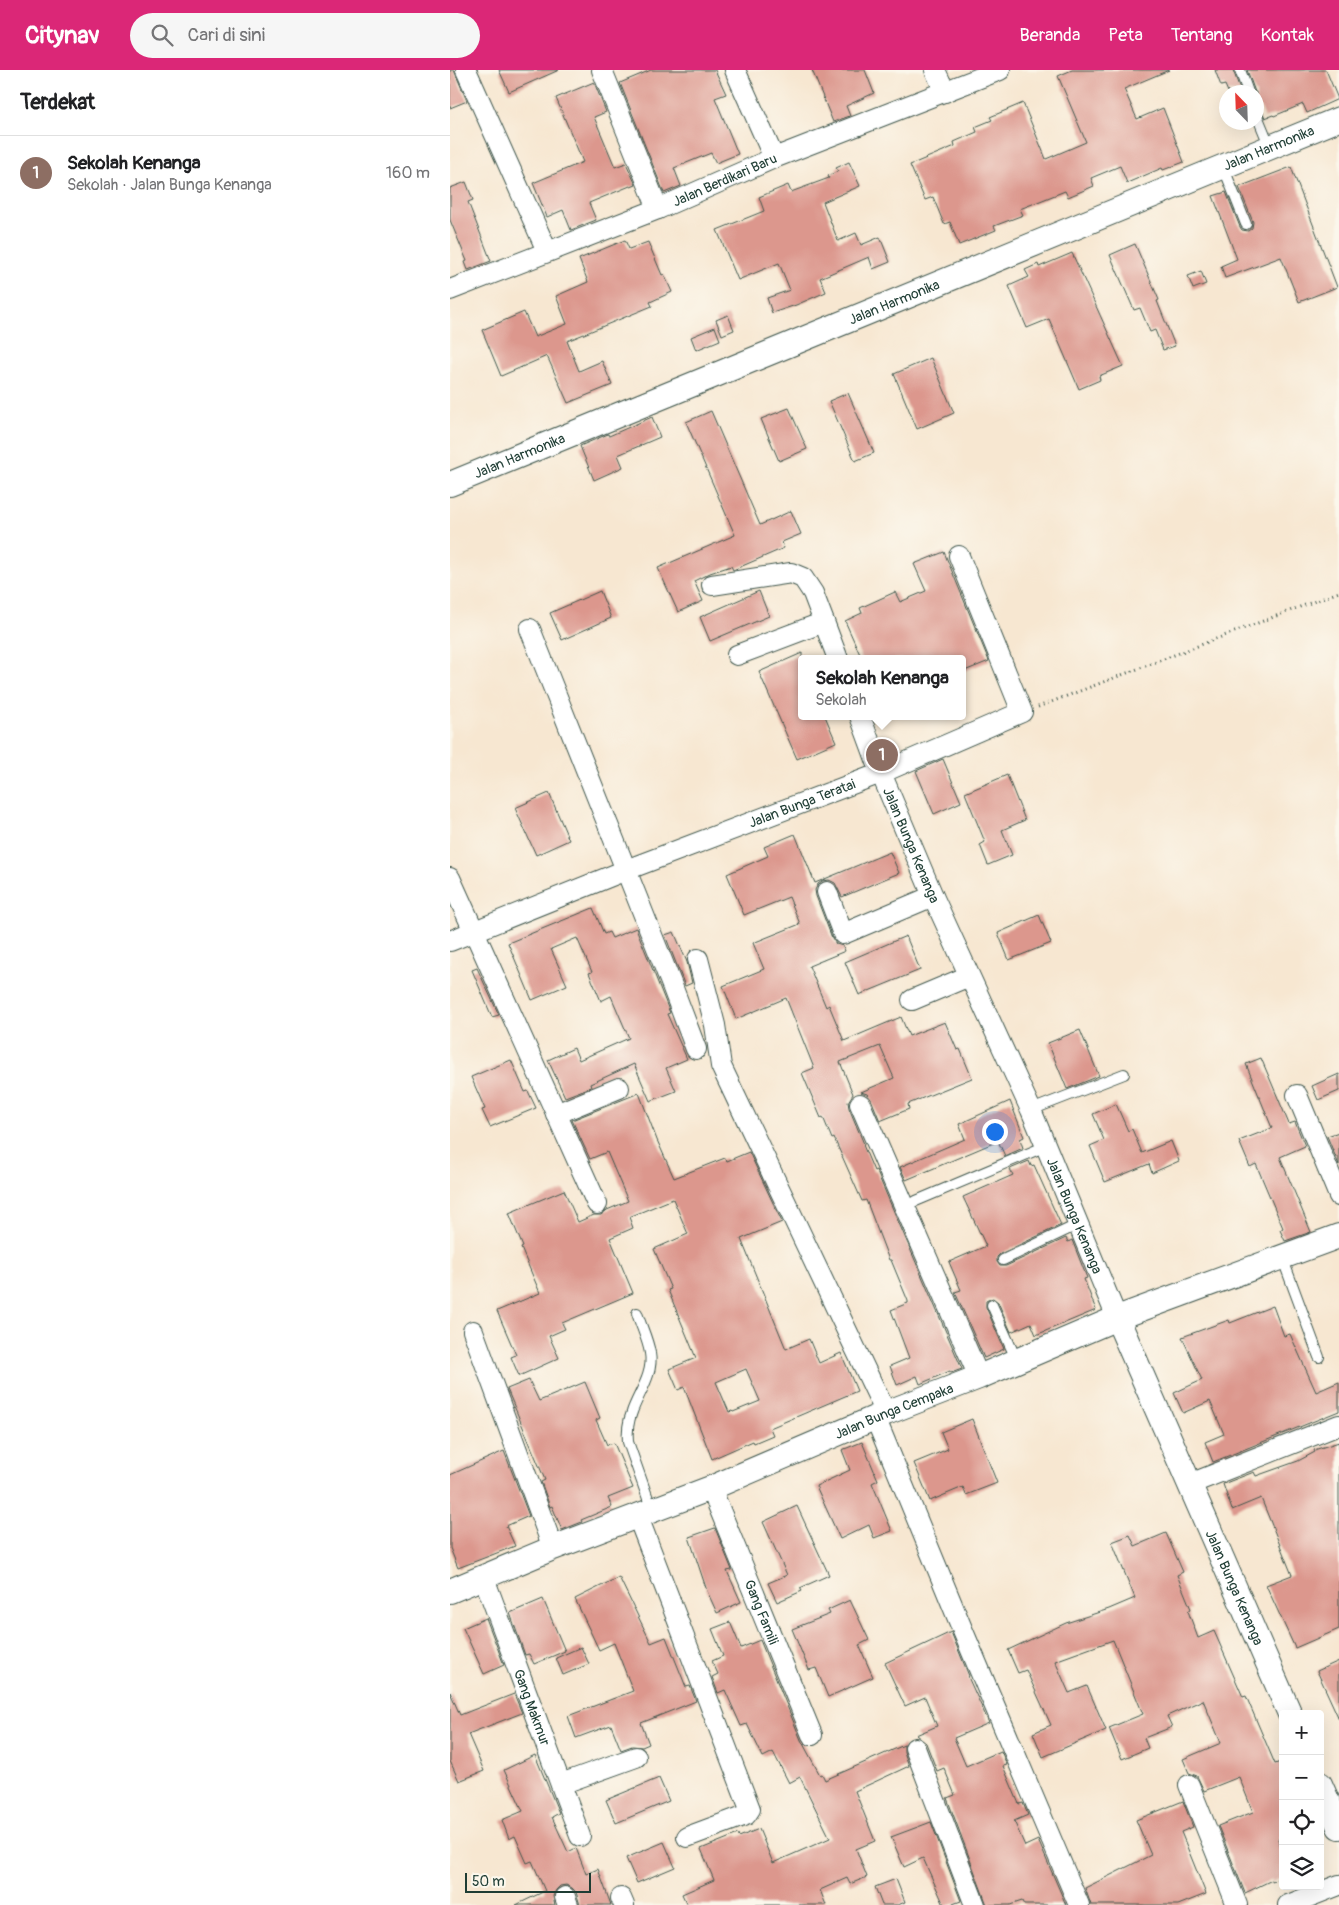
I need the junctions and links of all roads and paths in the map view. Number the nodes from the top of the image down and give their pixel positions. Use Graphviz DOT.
graph roads {
  1 [pos="466,70"];
  2 [pos="602,70"];
  3 [pos="735,70"];
  4 [pos="935,70"];
  5 [pos="1000,70"];
  6 [pos="1240,70"];
  7 [pos="1245,85"];
  8 [pos="945,92"];
  9 [pos="1339,119"];
  10 [pos="1263,130"];
  11 [pos="1270,147"];
  12 [pos="774,158"];
  13 [pos="1224,166"];
  14 [pos="658,209"];
  15 [pos="1246,224"];
  16 [pos="547,251"];
  17 [pos="450,290"];
  18 [pos="450,484"];
  19 [pos="959,556"];
  20 [pos="712,585"];
  21 [pos="1339,592"];
  22 [pos="824,622"];
  23 [pos="530,629"];
  24 [pos="737,655"];
  25 [pos="836,655"];
  26 [pos="1022,712"];
  27 [pos="861,720"];
  28 [pos="881,773"];
  29 [pos="626,870"];
  30 [pos="450,878"];
  31 [pos="827,892"];
  32 [pos="932,896"];
  33 [pos="474,932"];
  34 [pos="450,941"];
  35 [pos="698,959"];
  36 [pos="969,976"];
  37 [pos="912,1000"];
  38 [pos="696,1049"];
  39 [pos="1124,1074"];
  40 [pos="619,1088"];
  41 [pos="1297,1095"];
  42 [pos="860,1104"];
  43 [pos="1030,1110"];
  44 [pos="556,1114"];
  45 [pos="1046,1146"];
  46 [pos="1339,1196"];
  47 [pos="916,1201"];
  48 [pos="597,1204"];
  49 [pos="1078,1224"];
  50 [pos="1339,1236"];
  51 [pos="1282,1256"];
  52 [pos="1003,1260"];
  53 [pos="992,1305"];
  54 [pos="636,1313"];
  55 [pos="1117,1318"];
  56 [pos="473,1331"];
  57 [pos="1319,1357"];
  58 [pos="1017,1362"];
  59 [pos="979,1377"];
  60 [pos="881,1415"];
  61 [pos="1339,1425"];
  62 [pos="1190,1484"];
  63 [pos="711,1488"];
  64 [pos="645,1514"];
  65 [pos="553,1548"];
  66 [pos="484,1578"];
  67 [pos="450,1592"];
  68 [pos="1288,1710"];
  69 [pos="812,1735"];
  70 [pos="914,1748"];
  71 [pos="636,1757"];
  72 [pos="561,1784"];
  73 [pos="1189,1785"];
  74 [pos="1324,1793"];
  75 [pos="1339,1827"];
  76 [pos="580,1836"];
  77 [pos="687,1837"];
  78 [pos="1339,1885"];
  79 [pos="975,1905"];
  80 [pos="1079,1905"];
  81 [pos="1237,1905"];
  82 [pos="1288,1905"];
  1 -- 16 [label="street"];
  2 -- 14 [label="street"];
  3 -- 12 [label="street"];
  4 -- 8 [label="street"];
  5 -- 8 [label="street, Jalan Berdikari Baru"];
  6 -- 7 [label="lane"];
  8 -- 12 [label="street, Jalan Berdikari Baru"];
  9 -- 11 [label="street, Jalan Harmonika"];
  10 -- 11 [label="lane"];
  11 -- 13 [label="street, Jalan Harmonika"];
  12 -- 14 [label="street, Jalan Berdikari Baru"];
  13 -- 15 [label="lane"];
  13 -- 18 [label="street, Jalan Harmonika"];
  14 -- 16 [label="street, Jalan Berdikari Baru"];
  16 -- 17 [label="street, Jalan Berdikari Baru"];
  19 -- 26 [label="street"];
  20 -- 22 [label="street"];
  21 -- 26 [label="path"];
  22 -- 24 [label="street"];
  22 -- 25 [label="street"];
  23 -- 29 [label="street"];
  26 -- 28 [label="street, Jalan Bunga Teratai"];
  27 -- 28 [label="street, Jalan Bunga Kenanga"];
  28 -- 29 [label="street, Jalan Bunga Teratai"];
  28 -- 32 [label="street, Jalan Bunga Kenanga"];
  29 -- 33 [label="street, Jalan Bunga Teratai"];
  29 -- 38 [label="street"];
  30 -- 33 [label="street"];
  31 -- 32 [label="street"];
  32 -- 36 [label="street, Jalan Bunga Kenanga"];
  33 -- 34 [label="street, Jalan Bunga Teratai"];
  33 -- 44 [label="street"];
  35 -- 60 [label="street"];
  36 -- 37 [label="street"];
  36 -- 43 [label="street, Jalan Bunga Kenanga"];
  39 -- 43 [label="lane"];
  40 -- 44 [label="street"];
  41 -- 46 [label="street"];
  42 -- 59 [label="street"];
  43 -- 45 [label="street, Jalan Bunga Kenanga"];
  44 -- 48 [label="street"];
  45 -- 47 [label="lane"];
  45 -- 49 [label="street, Jalan Bunga Kenanga"];
  49 -- 52 [label="lane"];
  49 -- 55 [label="street, Jalan Bunga Kenanga"];
  50 -- 51 [label="street, Jalan Bunga Cempaka"];
  51 -- 55 [label="street, Jalan Bunga Cempaka"];
  51 -- 57 [label="lane"];
  53 -- 58 [label="lane"];
  54 -- 64 [label="lane"];
  55 -- 58 [label="street, Jalan Bunga Cempaka"];
  55 -- 62 [label="street, Jalan Bunga Kenanga"];
  56 -- 65 [label="street"];
  58 -- 59 [label="street, Jalan Bunga Cempaka"];
  59 -- 60 [label="street, Jalan Bunga Cempaka"];
  60 -- 63 [label="street, Jalan Bunga Cempaka"];
  60 -- 80 [label="street"];
  61 -- 62 [label="street"];
  62 -- 68 [label="street, Jalan Bunga Kenanga"];
  63 -- 64 [label="street, Jalan Bunga Cempaka"];
  63 -- 69 [label="street, Gang Famili"];
  64 -- 65 [label="street, Jalan Bunga Cempaka"];
  64 -- 77 [label="street"];
  65 -- 66 [label="street, Jalan Bunga Cempaka"];
  66 -- 67 [label="street, Jalan Bunga Cempaka"];
  66 -- 72 [label="street, Gang Makmur"];
  70 -- 79 [label="street"];
  71 -- 72 [label="street"];
  72 -- 76 [label="street, Gang Makmur"];
  73 -- 81 [label="street"];
  74 -- 75 [label="street"];
  78 -- 82 [label="street"];
}
